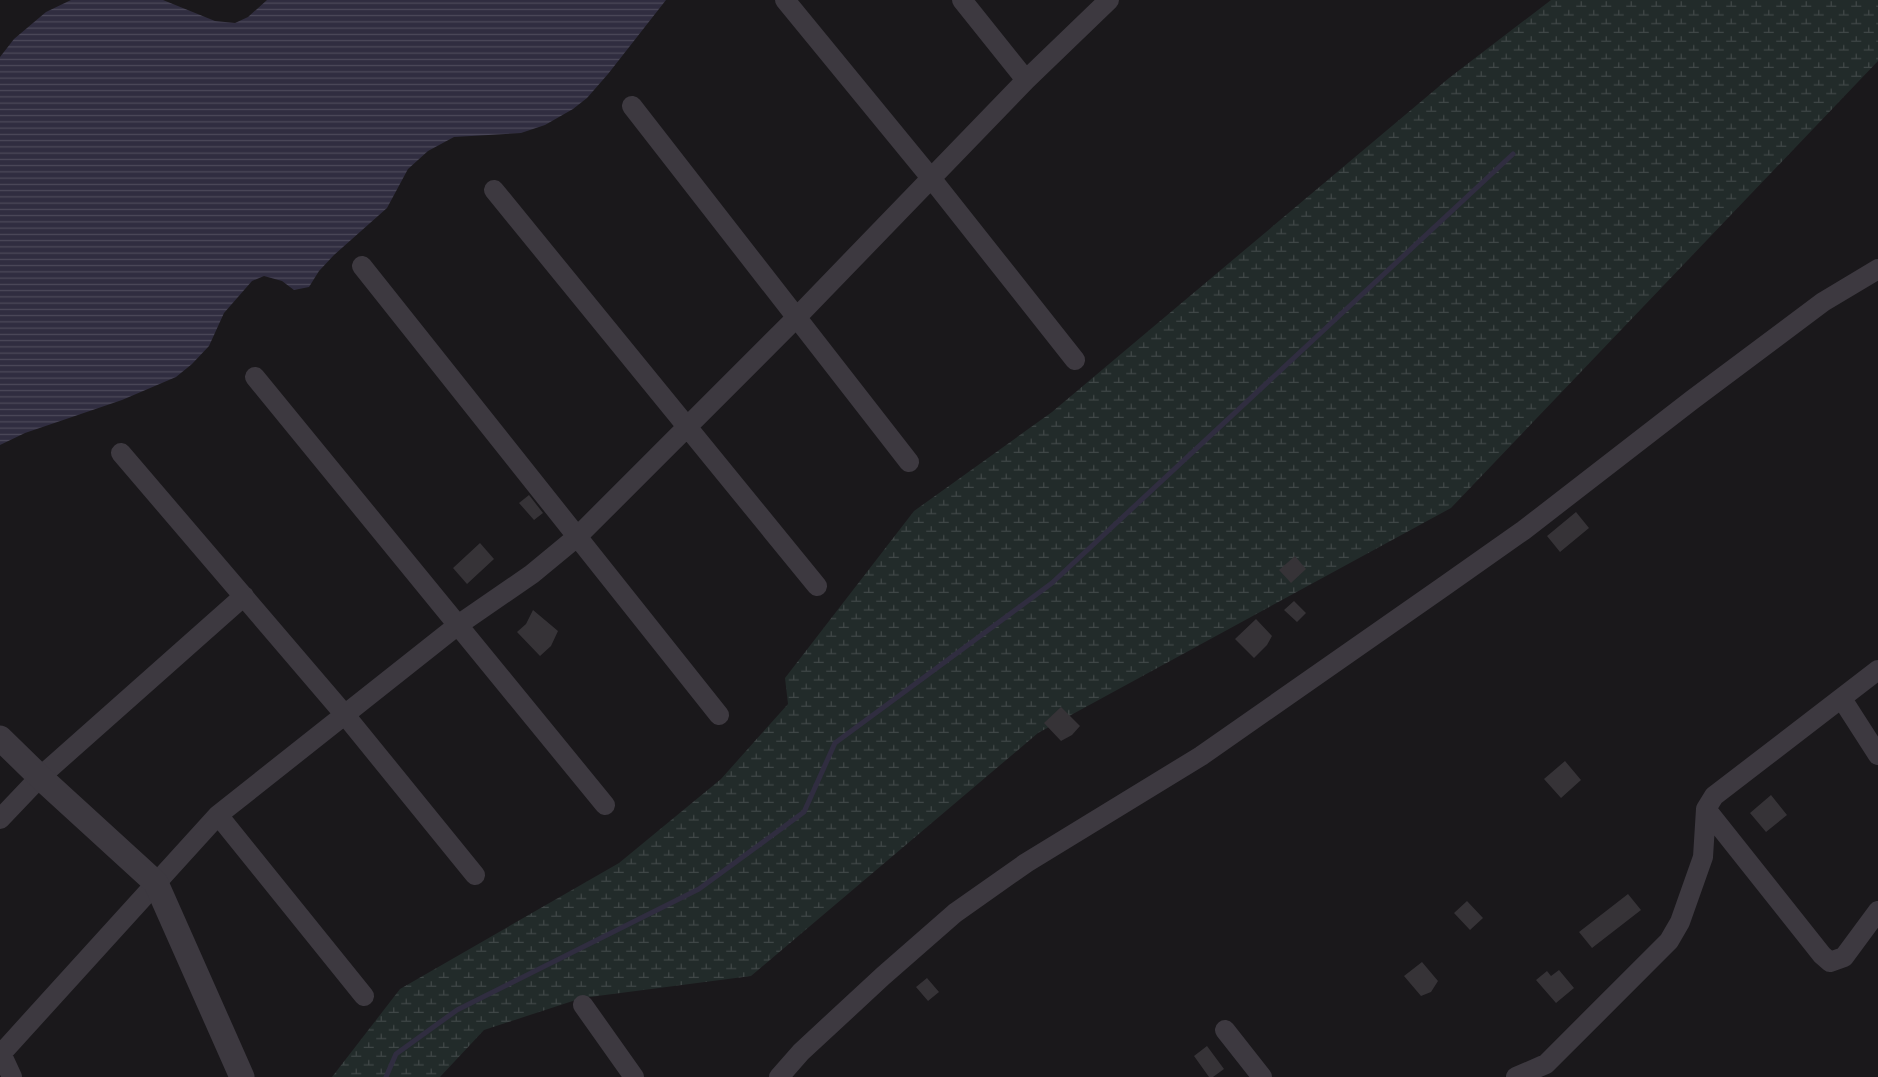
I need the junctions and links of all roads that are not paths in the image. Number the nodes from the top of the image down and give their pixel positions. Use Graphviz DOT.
graph roads {
  1 [pos="786,0"];
  2 [pos="962,0"];
  3 [pos="1109,0"];
  4 [pos="1026,80"];
  5 [pos="632,106"];
  6 [pos="931,178"];
  7 [pos="494,190"];
  8 [pos="362,266"];
  9 [pos="1878,269"];
  10 [pos="796,318"];
  11 [pos="1075,360"];
  12 [pos="255,378"];
  13 [pos="686,426"];
  14 [pos="121,454"];
  15 [pos="909,462"];
  16 [pos="578,536"];
  17 [pos="816,586"];
  18 [pos="244,596"];
  19 [pos="458,625"];
  20 [pos="1878,670"];
  21 [pos="1842,698"];
  22 [pos="345,714"];
  23 [pos="719,714"];
  24 [pos="0,738"];
  25 [pos="1878,755"];
  26 [pos="40,777"];
  27 [pos="605,805"];
  28 [pos="1706,809"];
  29 [pos="218,815"];
  30 [pos="0,819"];
  31 [pos="475,875"];
  32 [pos="156,883"];
  33 [pos="1878,911"];
  34 [pos="364,996"];
  35 [pos="583,1005"];
  36 [pos="1225,1030"];
  37 [pos="0,1054"];
  38 [pos="12,1077"];
  39 [pos="242,1077"];
  40 [pos="634,1077"];
  41 [pos="779,1077"];
  42 [pos="1262,1077"];
  43 [pos="1516,1077"];
  1 -- 6 [label="street"];
  2 -- 4 [label="street"];
  3 -- 4 [label="street"];
  4 -- 6 [label="street"];
  5 -- 10 [label="street"];
  6 -- 10 [label="street"];
  6 -- 11 [label="street"];
  7 -- 13 [label="street"];
  8 -- 16 [label="street"];
  9 -- 41 [label="street"];
  10 -- 13 [label="street"];
  10 -- 15 [label="street"];
  12 -- 19 [label="street"];
  13 -- 16 [label="street"];
  13 -- 17 [label="street"];
  14 -- 18 [label="street"];
  16 -- 19 [label="street"];
  16 -- 23 [label="street"];
  18 -- 22 [label="street"];
  18 -- 26 [label="street"];
  19 -- 22 [label="street"];
  19 -- 27 [label="street"];
  20 -- 21 [label="street"];
  21 -- 25 [label="street"];
  21 -- 28 [label="street"];
  22 -- 29 [label="street"];
  22 -- 31 [label="street"];
  24 -- 26 [label="street"];
  26 -- 30 [label="street"];
  26 -- 32 [label="street"];
  28 -- 33 [label="street"];
  28 -- 43 [label="street"];
  29 -- 32 [label="street"];
  29 -- 34 [label="street"];
  32 -- 37 [label="street"];
  32 -- 39 [label="street"];
  35 -- 40 [label="street"];
  36 -- 42 [label="street"];
  37 -- 38 [label="street"];
}
